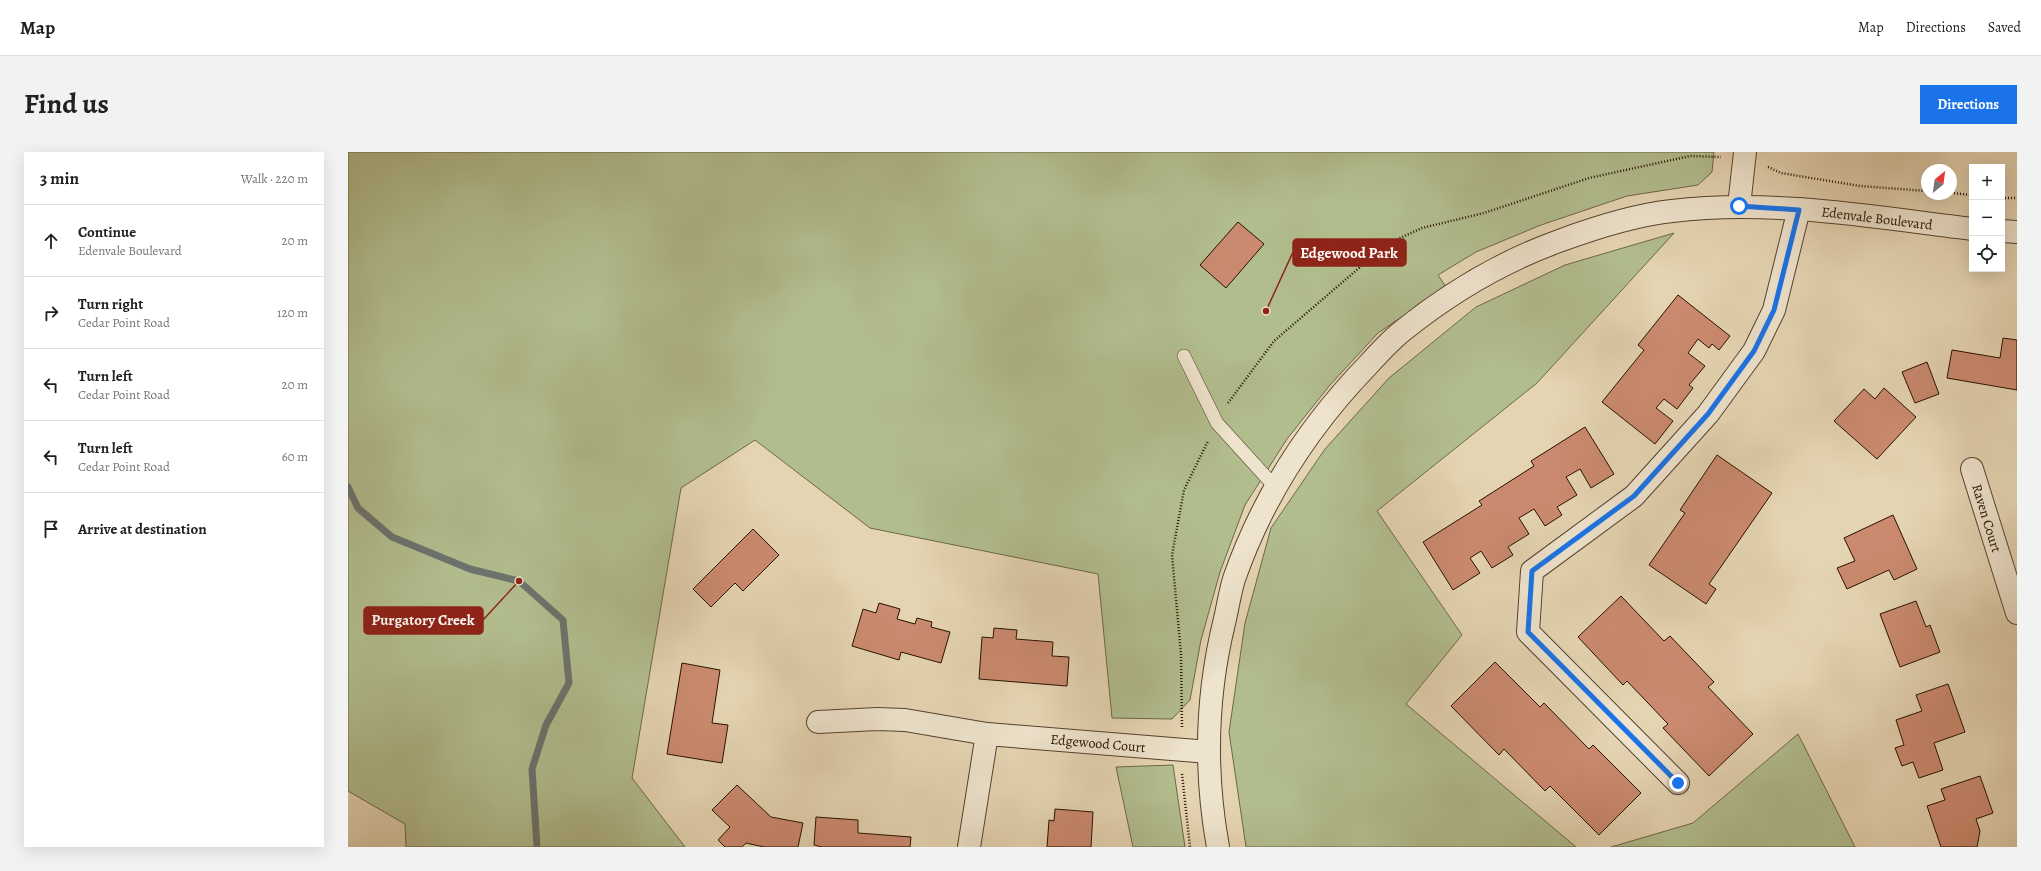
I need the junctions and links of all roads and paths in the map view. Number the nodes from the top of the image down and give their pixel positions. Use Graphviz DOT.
graph roads {
  1 [pos="1745,155"];
  2 [pos="1921,191"];
  3 [pos="1957,194"];
  4 [pos="1969,195"];
  5 [pos="2005,198"];
  6 [pos="2017,198"];
  7 [pos="1739,206"];
  8 [pos="1799,210"];
  9 [pos="1969,229"];
  10 [pos="2005,231"];
  11 [pos="2017,232"];
  12 [pos="1184,356"];
  13 [pos="1217,423"];
  14 [pos="1972,469"];
  15 [pos="1276,488"];
  16 [pos="2017,613"];
  17 [pos="818,722"];
  18 [pos="987,734"];
  19 [pos="1182,750"];
  20 [pos="1209,752"];
  21 [pos="1678,783"];
  22 [pos="969,847"];
  23 [pos="1190,847"];
  24 [pos="1218,847"];
  1 -- 2 [label="path"];
  1 -- 7 [label="street"];
  1 -- 13 [label="path"];
  3 -- 4 [label="path"];
  5 -- 6 [label="path"];
  7 -- 8 [label="street, Edenvale Boulevard"];
  7 -- 15 [label="street, Edenvale Boulevard"];
  8 -- 9 [label="street, Edenvale Boulevard"];
  8 -- 21 [label="street"];
  10 -- 11 [label="street"];
  12 -- 13 [label="lane"];
  13 -- 15 [label="lane"];
  13 -- 19 [label="path"];
  14 -- 16 [label="street, Raven Court"];
  15 -- 20 [label="street, Edenvale Boulevard"];
  17 -- 18 [label="street, Edgewood Court"];
  18 -- 19 [label="street, Edgewood Court"];
  18 -- 22 [label="street"];
  19 -- 20 [label="street, Edgewood Court"];
  19 -- 23 [label="path"];
  20 -- 24 [label="street, Edenvale Boulevard"];
}
